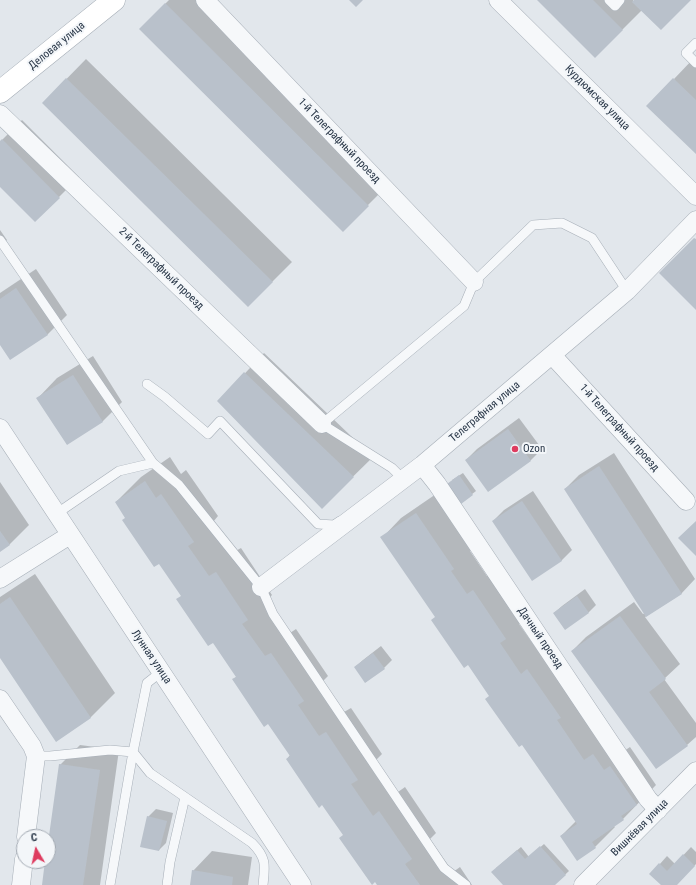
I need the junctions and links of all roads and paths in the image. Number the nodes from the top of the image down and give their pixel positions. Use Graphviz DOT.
graph roads {
  1 [pos="114,0"];
  2 [pos="205,0"];
  3 [pos="498,0"];
  4 [pos="609,0"];
  5 [pos="620,0"];
  6 [pos="696,43"];
  7 [pos="696,63"];
  8 [pos="0,92"];
  9 [pos="0,114"];
  10 [pos="696,196"];
  11 [pos="696,220"];
  12 [pos="0,240"];
  13 [pos="474,282"];
  14 [pos="627,291"];
  15 [pos="552,355"];
  16 [pos="147,384"];
  17 [pos="322,424"];
  18 [pos="0,428"];
  19 [pos="153,463"];
  20 [pos="422,465"];
  21 [pos="404,480"];
  22 [pos="686,501"];
  23 [pos="374,502"];
  24 [pos="56,514"];
  25 [pos="70,535"];
  26 [pos="0,579"];
  27 [pos="262,587"];
  28 [pos="161,672"];
  29 [pos="0,699"];
  30 [pos="133,752"];
  31 [pos="36,756"];
  32 [pos="696,771"];
  33 [pos="185,797"];
  34 [pos="658,810"];
  35 [pos="27,829"];
  36 [pos="23,869"];
  37 [pos="21,885"];
  38 [pos="110,885"];
  39 [pos="167,885"];
  40 [pos="263,885"];
  41 [pos="302,885"];
  42 [pos="466,885"];
  43 [pos="583,885"];
  1 -- 8 [label="street, Деловая улица"];
  2 -- 13 [label="street, 1-й Телеграфный проезд"];
  3 -- 10 [label="street, Курдюмская улица"];
  4 -- 5 [label="lane"];
  6 -- 7 [label="lane"];
  9 -- 17 [label="street, 2-й Телеграфный проезд"];
  11 -- 14 [label="street, Телеграфная улица"];
  12 -- 19 [label="lane"];
  13 -- 14 [label="lane"];
  13 -- 17 [label="lane"];
  14 -- 15 [label="street, Телеграфная улица"];
  15 -- 20 [label="street, Телеграфная улица"];
  15 -- 22 [label="street, 1-й Телеграфный проезд"];
  16 -- 23 [label="lane"];
  17 -- 21 [label="lane"];
  18 -- 24 [label="street, Лунная улица"];
  19 -- 24 [label="lane"];
  19 -- 27 [label="lane"];
  20 -- 21 [label="street, Телеграфная улица"];
  20 -- 34 [label="street, Дачный проезд"];
  21 -- 23 [label="street, Телеграфная улица"];
  23 -- 27 [label="street, Телеграфная улица"];
  24 -- 25 [label="street, Лунная улица"];
  25 -- 26 [label="street"];
  25 -- 28 [label="street, Лунная улица"];
  27 -- 42 [label="lane"];
  28 -- 30 [label="lane"];
  28 -- 41 [label="street, Лунная улица"];
  29 -- 31 [label="street"];
  30 -- 31 [label="lane"];
  30 -- 33 [label="lane"];
  30 -- 38 [label="lane"];
  31 -- 35 [label="street"];
  32 -- 34 [label="street, Вишнёвая улица"];
  33 -- 39 [label="lane"];
  33 -- 40 [label="lane"];
  34 -- 43 [label="street, Вишнёвая улица"];
  36 -- 37 [label="street"];
}
